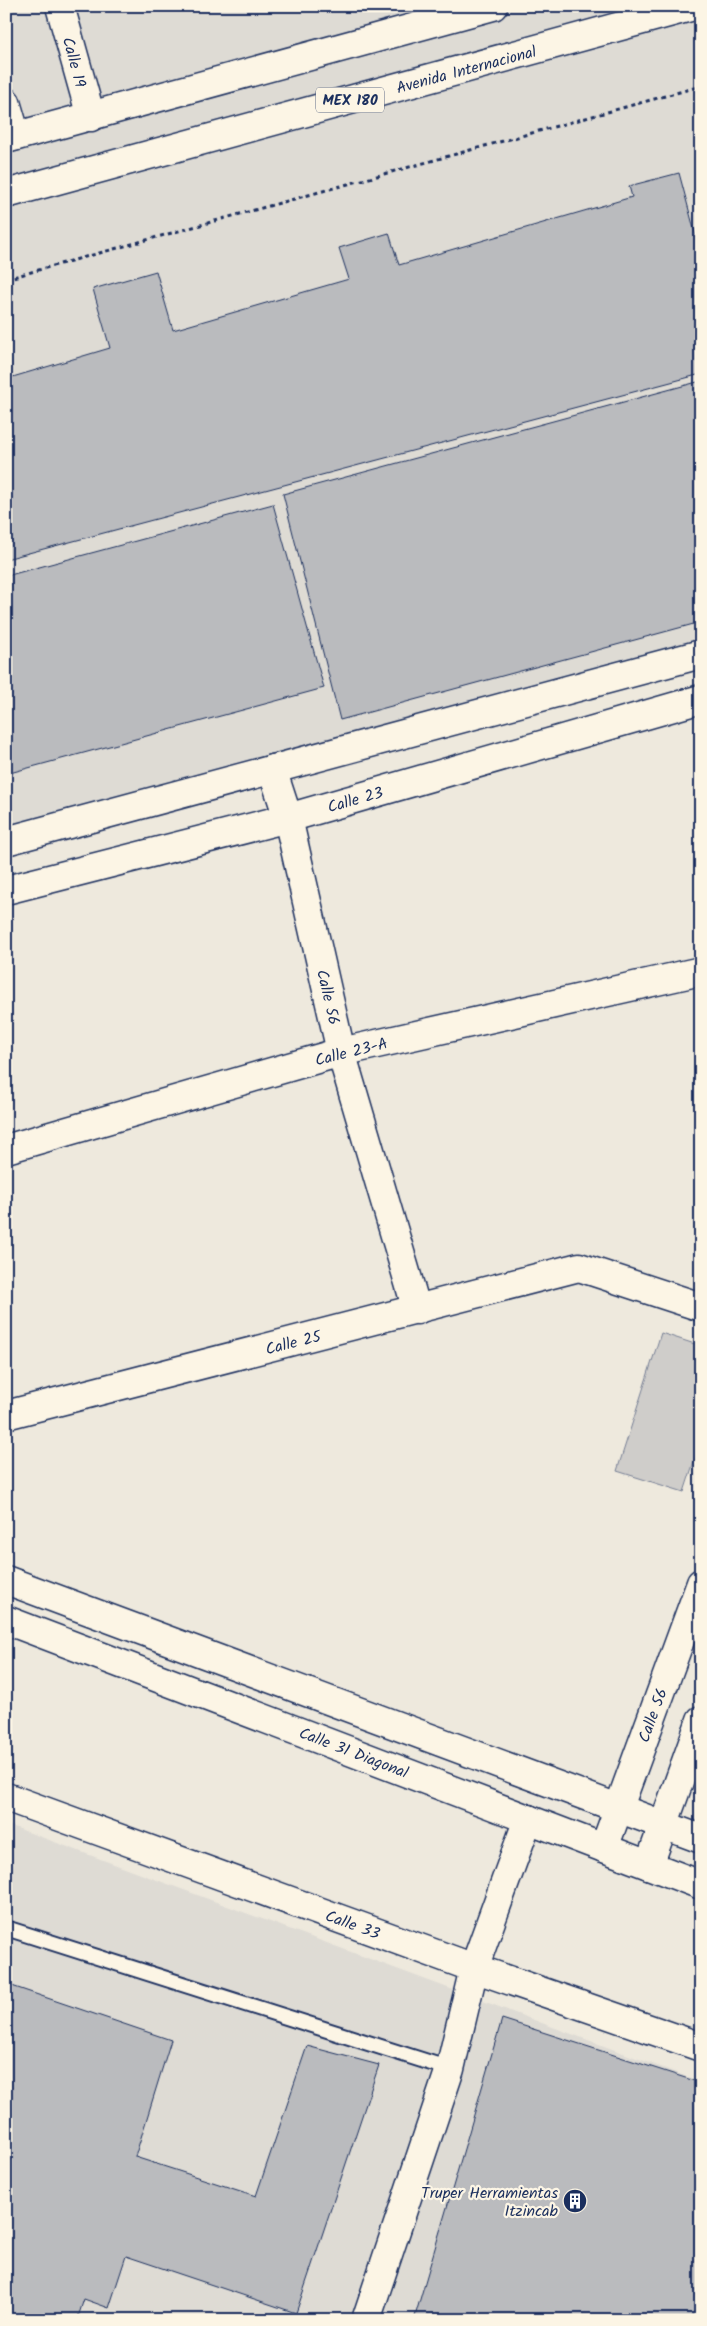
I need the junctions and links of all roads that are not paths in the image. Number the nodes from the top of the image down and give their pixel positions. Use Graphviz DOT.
graph roads {
  1 [pos="60,6"];
  2 [pos="493,6"];
  3 [pos="694,6"];
  4 [pos="6,102"];
  5 [pos="90,117"];
  6 [pos="11,137"];
  7 [pos="6,194"];
  8 [pos="701,654"];
  9 [pos="701,699"];
  10 [pos="272,769"];
  11 [pos="288,818"];
  12 [pos="6,841"];
  13 [pos="6,890"];
  14 [pos="701,971"];
  15 [pos="341,1052"];
  16 [pos="6,1149"];
  17 [pos="701,1307"];
  18 [pos="417,1310"];
  19 [pos="6,1415"];
  20 [pos="6,1580"];
  21 [pos="701,1583"];
  22 [pos="6,1620"];
  23 [pos="701,1720"];
  24 [pos="441,1742"];
  25 [pos="427,1779"];
  26 [pos="6,1797"];
  27 [pos="618,1808"];
  28 [pos="528,1819"];
  29 [pos="663,1825"];
  30 [pos="701,1838"];
  31 [pos="604,1848"];
  32 [pos="649,1866"];
  33 [pos="701,1885"];
  34 [pos="6,1928"];
  35 [pos="474,1968"];
  36 [pos="701,2047"];
  37 [pos="450,2069"];
  38 [pos="366,2320"];
  1 -- 5 [label="street, Calle 19"];
  2 -- 5 [label="street"];
  3 -- 7 [label="street, Avenida Internacional / MEX 180"];
  4 -- 6 [label="street"];
  5 -- 6 [label="street"];
  8 -- 10 [label="street"];
  9 -- 11 [label="street, Calle 23"];
  10 -- 11 [label="street, Calle 56"];
  10 -- 12 [label="street"];
  11 -- 13 [label="street, Calle 23"];
  11 -- 15 [label="street, Calle 56"];
  14 -- 15 [label="street, Calle 23-A"];
  15 -- 16 [label="street, Calle 23-A"];
  15 -- 18 [label="street, Calle 56"];
  17 -- 18 [label="street, Calle 25"];
  18 -- 19 [label="street, Calle 25"];
  20 -- 24 [label="street"];
  21 -- 27 [label="street, Calle 56"];
  22 -- 25 [label="street, Calle 31 Diagonal"];
  23 -- 29 [label="street"];
  24 -- 25 [label="street"];
  24 -- 27 [label="street"];
  25 -- 28 [label="street, Calle 31 Diagonal"];
  26 -- 35 [label="street, Calle 33"];
  27 -- 29 [label="street"];
  27 -- 31 [label="street, Calle 56"];
  28 -- 31 [label="street, Calle 31 Diagonal"];
  28 -- 35 [label="street"];
  29 -- 30 [label="street"];
  29 -- 32 [label="street"];
  31 -- 32 [label="street, Calle 31 Diagonal"];
  32 -- 33 [label="street, Calle 31 Diagonal"];
  34 -- 37 [label="lane"];
  35 -- 36 [label="street, Calle 33"];
  35 -- 37 [label="street"];
  37 -- 38 [label="street"];
}
